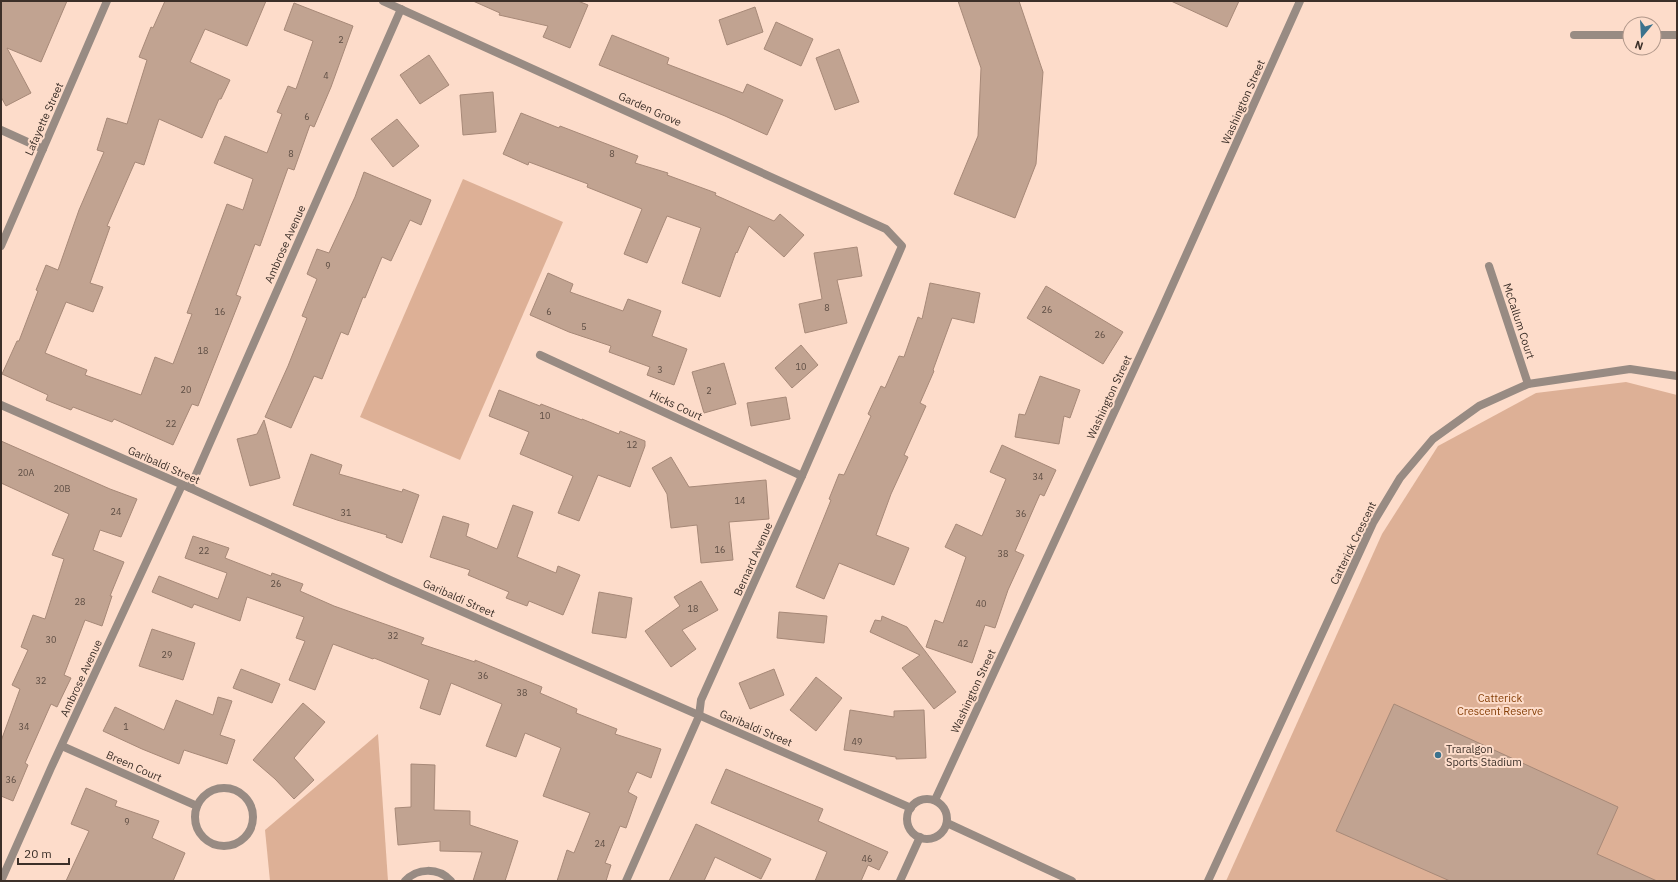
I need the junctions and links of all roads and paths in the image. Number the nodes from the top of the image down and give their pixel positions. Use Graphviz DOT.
graph roads {
  1 [pos="107,1"];
  2 [pos="383,1"];
  3 [pos="1300,1"];
  4 [pos="401,9"];
  5 [pos="1574,35"];
  6 [pos="1622,35"];
  7 [pos="1662,35"];
  8 [pos="1677,35"];
  9 [pos="1,130"];
  10 [pos="43,149"];
  11 [pos="1,246"];
  12 [pos="902,246"];
  13 [pos="1489,266"];
  14 [pos="540,355"];
  15 [pos="1677,376"];
  16 [pos="1528,384"];
  17 [pos="1,405"];
  18 [pos="802,476"];
  19 [pos="182,485"];
  20 [pos="190,488"];
  21 [pos="699,716"];
  22 [pos="62,746"];
  23 [pos="935,800"];
  24 [pos="198,806"];
  25 [pos="911,808"];
  26 [pos="947,823"];
  27 [pos="920,837"];
  28 [pos="2,881"];
  29 [pos="405,881"];
  30 [pos="451,881"];
  31 [pos="626,881"];
  32 [pos="900,881"];
  33 [pos="1072,881"];
  34 [pos="1208,881"];
  1 -- 10 [label="street, Lafayette Street"];
  2 -- 4 [label="street, Garden Grove"];
  3 -- 23 [label="street, Washington Street"];
  4 -- 12 [label="street, Garden Grove"];
  4 -- 20 [label="street, Ambrose Avenue"];
  5 -- 6 [label="street"];
  7 -- 8 [label="street"];
  9 -- 10 [label="street"];
  10 -- 11 [label="street, Lafayette Street"];
  12 -- 18 [label="street, Bernard Avenue"];
  13 -- 16 [label="street, McCallum Court"];
  14 -- 18 [label="street, Hicks Court"];
  15 -- 16 [label="street, Catterick Crescent"];
  16 -- 34 [label="street, Catterick Crescent"];
  17 -- 19 [label="street, Garibaldi Street"];
  18 -- 21 [label="street, Bernard Avenue"];
  19 -- 20 [label="street, Garibaldi Street"];
  19 -- 22 [label="street, Ambrose Avenue"];
  20 -- 21 [label="street, Garibaldi Street"];
  21 -- 25 [label="street, Garibaldi Street"];
  21 -- 31 [label="street, Bernard Avenue"];
  22 -- 24 [label="street, Breen Court"];
  22 -- 28 [label="street, Ambrose Avenue"];
  23 -- 25 [label="street"];
  23 -- 26 [label="street"];
  24 -- 24 [label="street"];
  25 -- 27 [label="street"];
  26 -- 27 [label="street"];
  26 -- 33 [label="street"];
  27 -- 32 [label="street"];
  29 -- 30 [label="street"];
}
